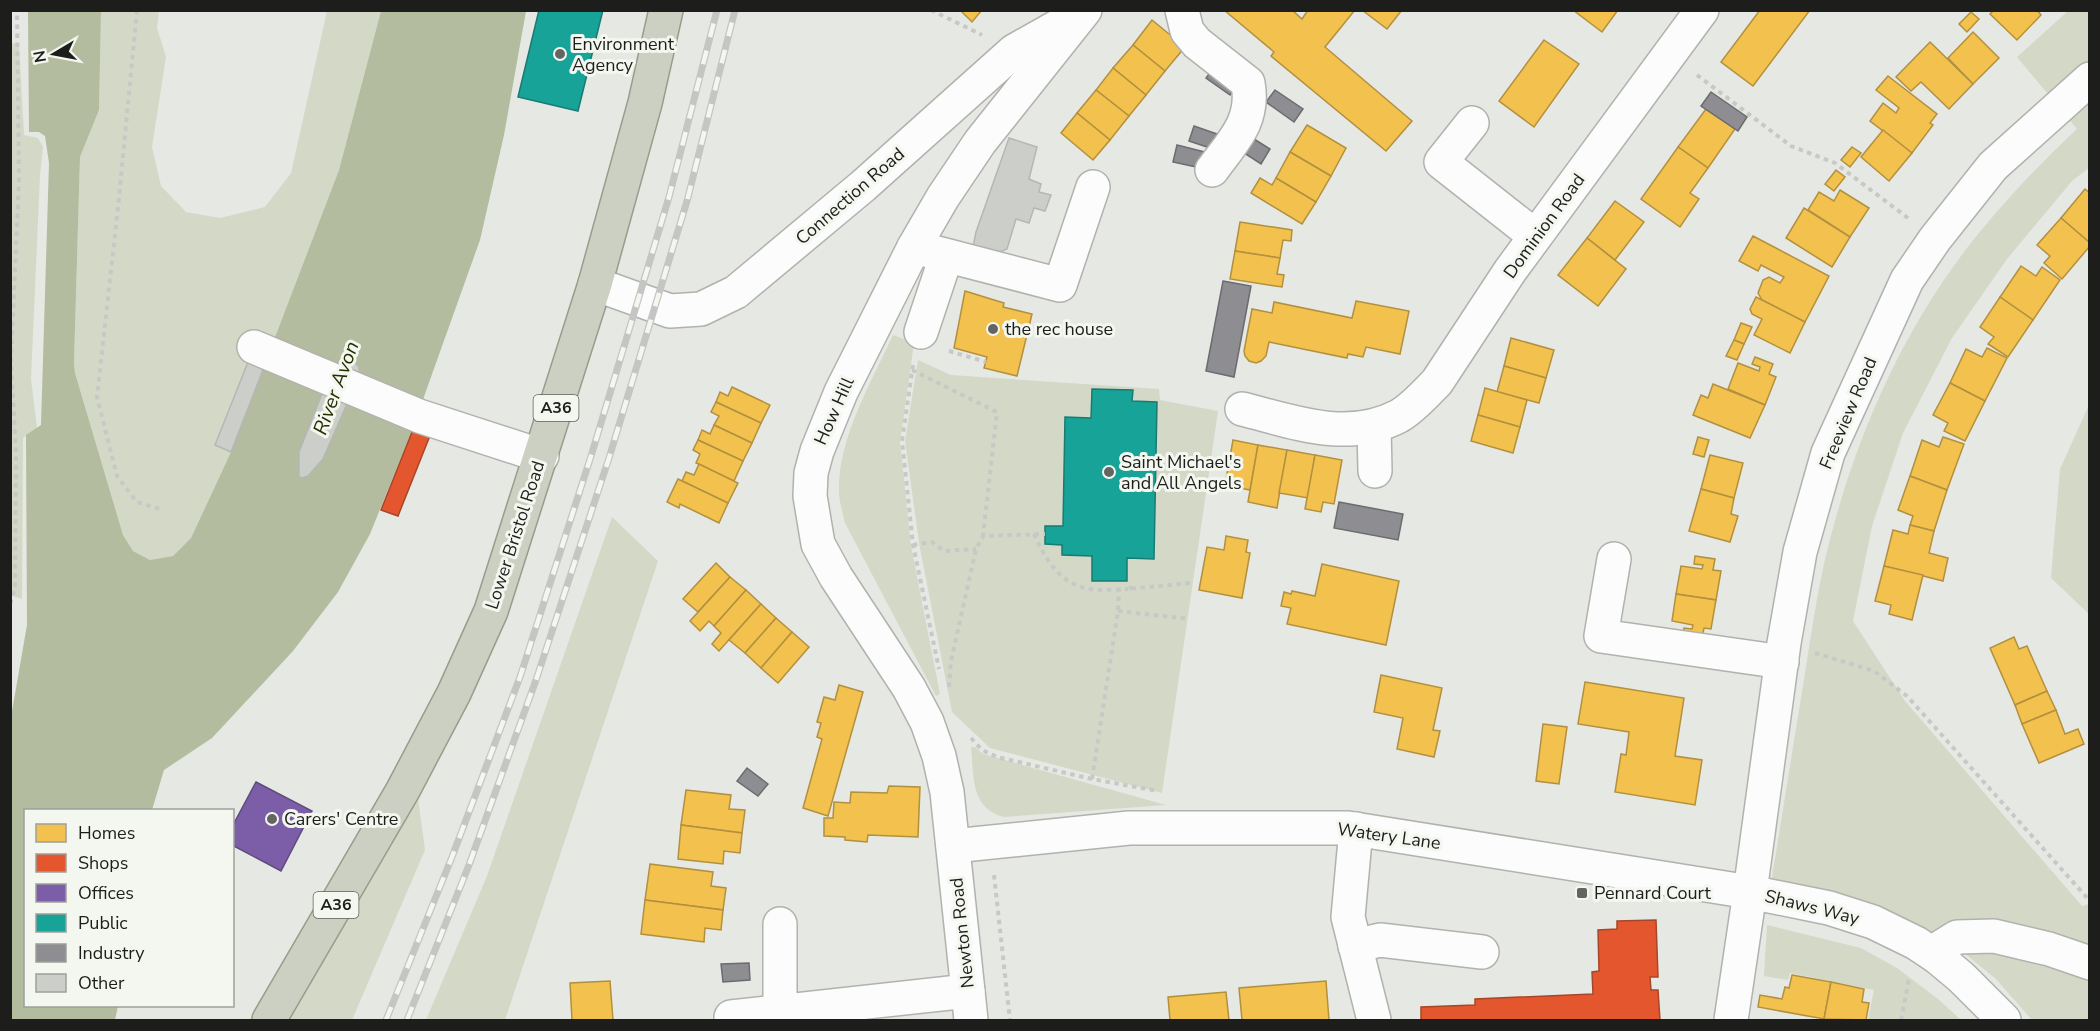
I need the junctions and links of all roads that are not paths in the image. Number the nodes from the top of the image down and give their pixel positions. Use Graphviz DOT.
graph roads {
  1 [pos="666,10"];
  2 [pos="1182,10"];
  3 [pos="1702,10"];
  4 [pos="1084,11"];
  5 [pos="2090,79"];
  6 [pos="1472,123"];
  7 [pos="1212,170"];
  8 [pos="1094,188"];
  9 [pos="1535,236"];
  10 [pos="914,247"];
  11 [pos="946,257"];
  12 [pos="595,284"];
  13 [pos="921,332"];
  14 [pos="254,347"];
  15 [pos="1242,409"];
  16 [pos="1374,426"];
  17 [pos="542,456"];
  18 [pos="1375,471"];
  19 [pos="1614,559"];
  20 [pos="1783,653"];
  21 [pos="1356,829"];
  22 [pos="953,846"];
  23 [pos="1750,892"];
  24 [pos="780,924"];
  25 [pos="1355,946"];
  26 [pos="1482,952"];
  27 [pos="1937,957"];
  28 [pos="2090,963"];
  29 [pos="970,1006"];
  30 [pos="780,1012"];
  31 [pos="730,1017"];
  32 [pos="269,1020"];
  33 [pos="1374,1020"];
  34 [pos="1731,1020"];
  35 [pos="2004,1020"];
  1 -- 12 [label="highway, Lower Bristol Road / A36"];
  2 -- 7 [label="street"];
  3 -- 9 [label="street, Dominion Road"];
  4 -- 10 [label="street, How Hill"];
  4 -- 12 [label="street, Connection Road"];
  5 -- 20 [label="street, Freeview Road"];
  6 -- 9 [label="street"];
  8 -- 11 [label="street"];
  9 -- 16 [label="street, Dominion Road"];
  10 -- 11 [label="street"];
  10 -- 22 [label="street, How Hill"];
  11 -- 13 [label="street"];
  12 -- 17 [label="highway, Lower Bristol Road / A36"];
  14 -- 17 [label="street"];
  15 -- 16 [label="street, Dominion Road"];
  16 -- 18 [label="street"];
  17 -- 32 [label="highway, Lower Bristol Road / A36"];
  19 -- 20 [label="street"];
  20 -- 23 [label="street, Freeview Road"];
  21 -- 22 [label="street, Watery Lane"];
  21 -- 23 [label="street, Watery Lane"];
  21 -- 25 [label="street"];
  22 -- 29 [label="street, Newton Road"];
  23 -- 27 [label="street, Shaws Way"];
  23 -- 34 [label="street, Freeview Road"];
  24 -- 30 [label="street"];
  25 -- 26 [label="street"];
  25 -- 33 [label="street"];
  27 -- 28 [label="street"];
  27 -- 35 [label="street, Shaws Way"];
  29 -- 30 [label="street"];
  30 -- 31 [label="street"];
}
